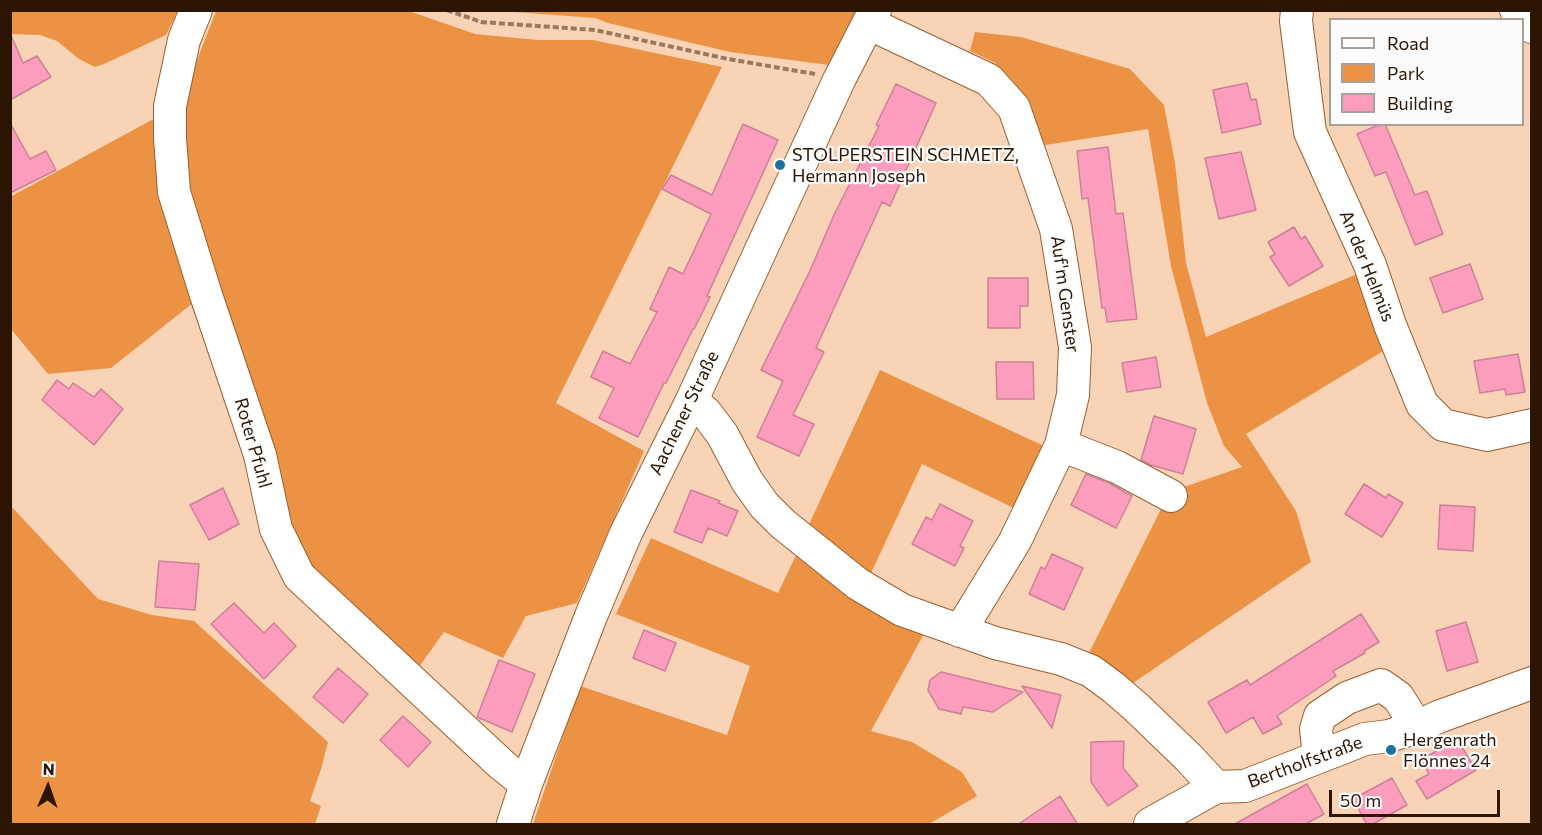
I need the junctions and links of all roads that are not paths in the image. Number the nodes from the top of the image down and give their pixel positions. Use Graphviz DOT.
graph roads {
  1 [pos="196,10"];
  2 [pos="1297,10"];
  3 [pos="872,17"];
  4 [pos="692,400"];
  5 [pos="1532,424"];
  6 [pos="1061,445"];
  7 [pos="1171,496"];
  8 [pos="960,631"];
  9 [pos="1532,683"];
  10 [pos="1417,727"];
  11 [pos="1319,756"];
  12 [pos="526,784"];
  13 [pos="1216,787"];
  14 [pos="513,825"];
  15 [pos="1150,825"];
  1 -- 12 [label="street, Roter Pfuhl"];
  2 -- 5 [label="street, An der Helmüs"];
  3 -- 4 [label="street, Aachener Straße"];
  3 -- 6 [label="street, Auf'm Genster"];
  4 -- 8 [label="street"];
  4 -- 12 [label="street, Aachener Straße"];
  6 -- 7 [label="street"];
  6 -- 8 [label="street, Auf'm Genster"];
  8 -- 13 [label="street"];
  9 -- 10 [label="street, Bertholfstraße"];
  10 -- 11 [label="street, Bertholfstraße"];
  10 -- 11 [label="street"];
  11 -- 13 [label="street, Bertholfstraße"];
  12 -- 14 [label="street, Aachener Straße"];
  13 -- 15 [label="street, Bertholfstraße"];
}
